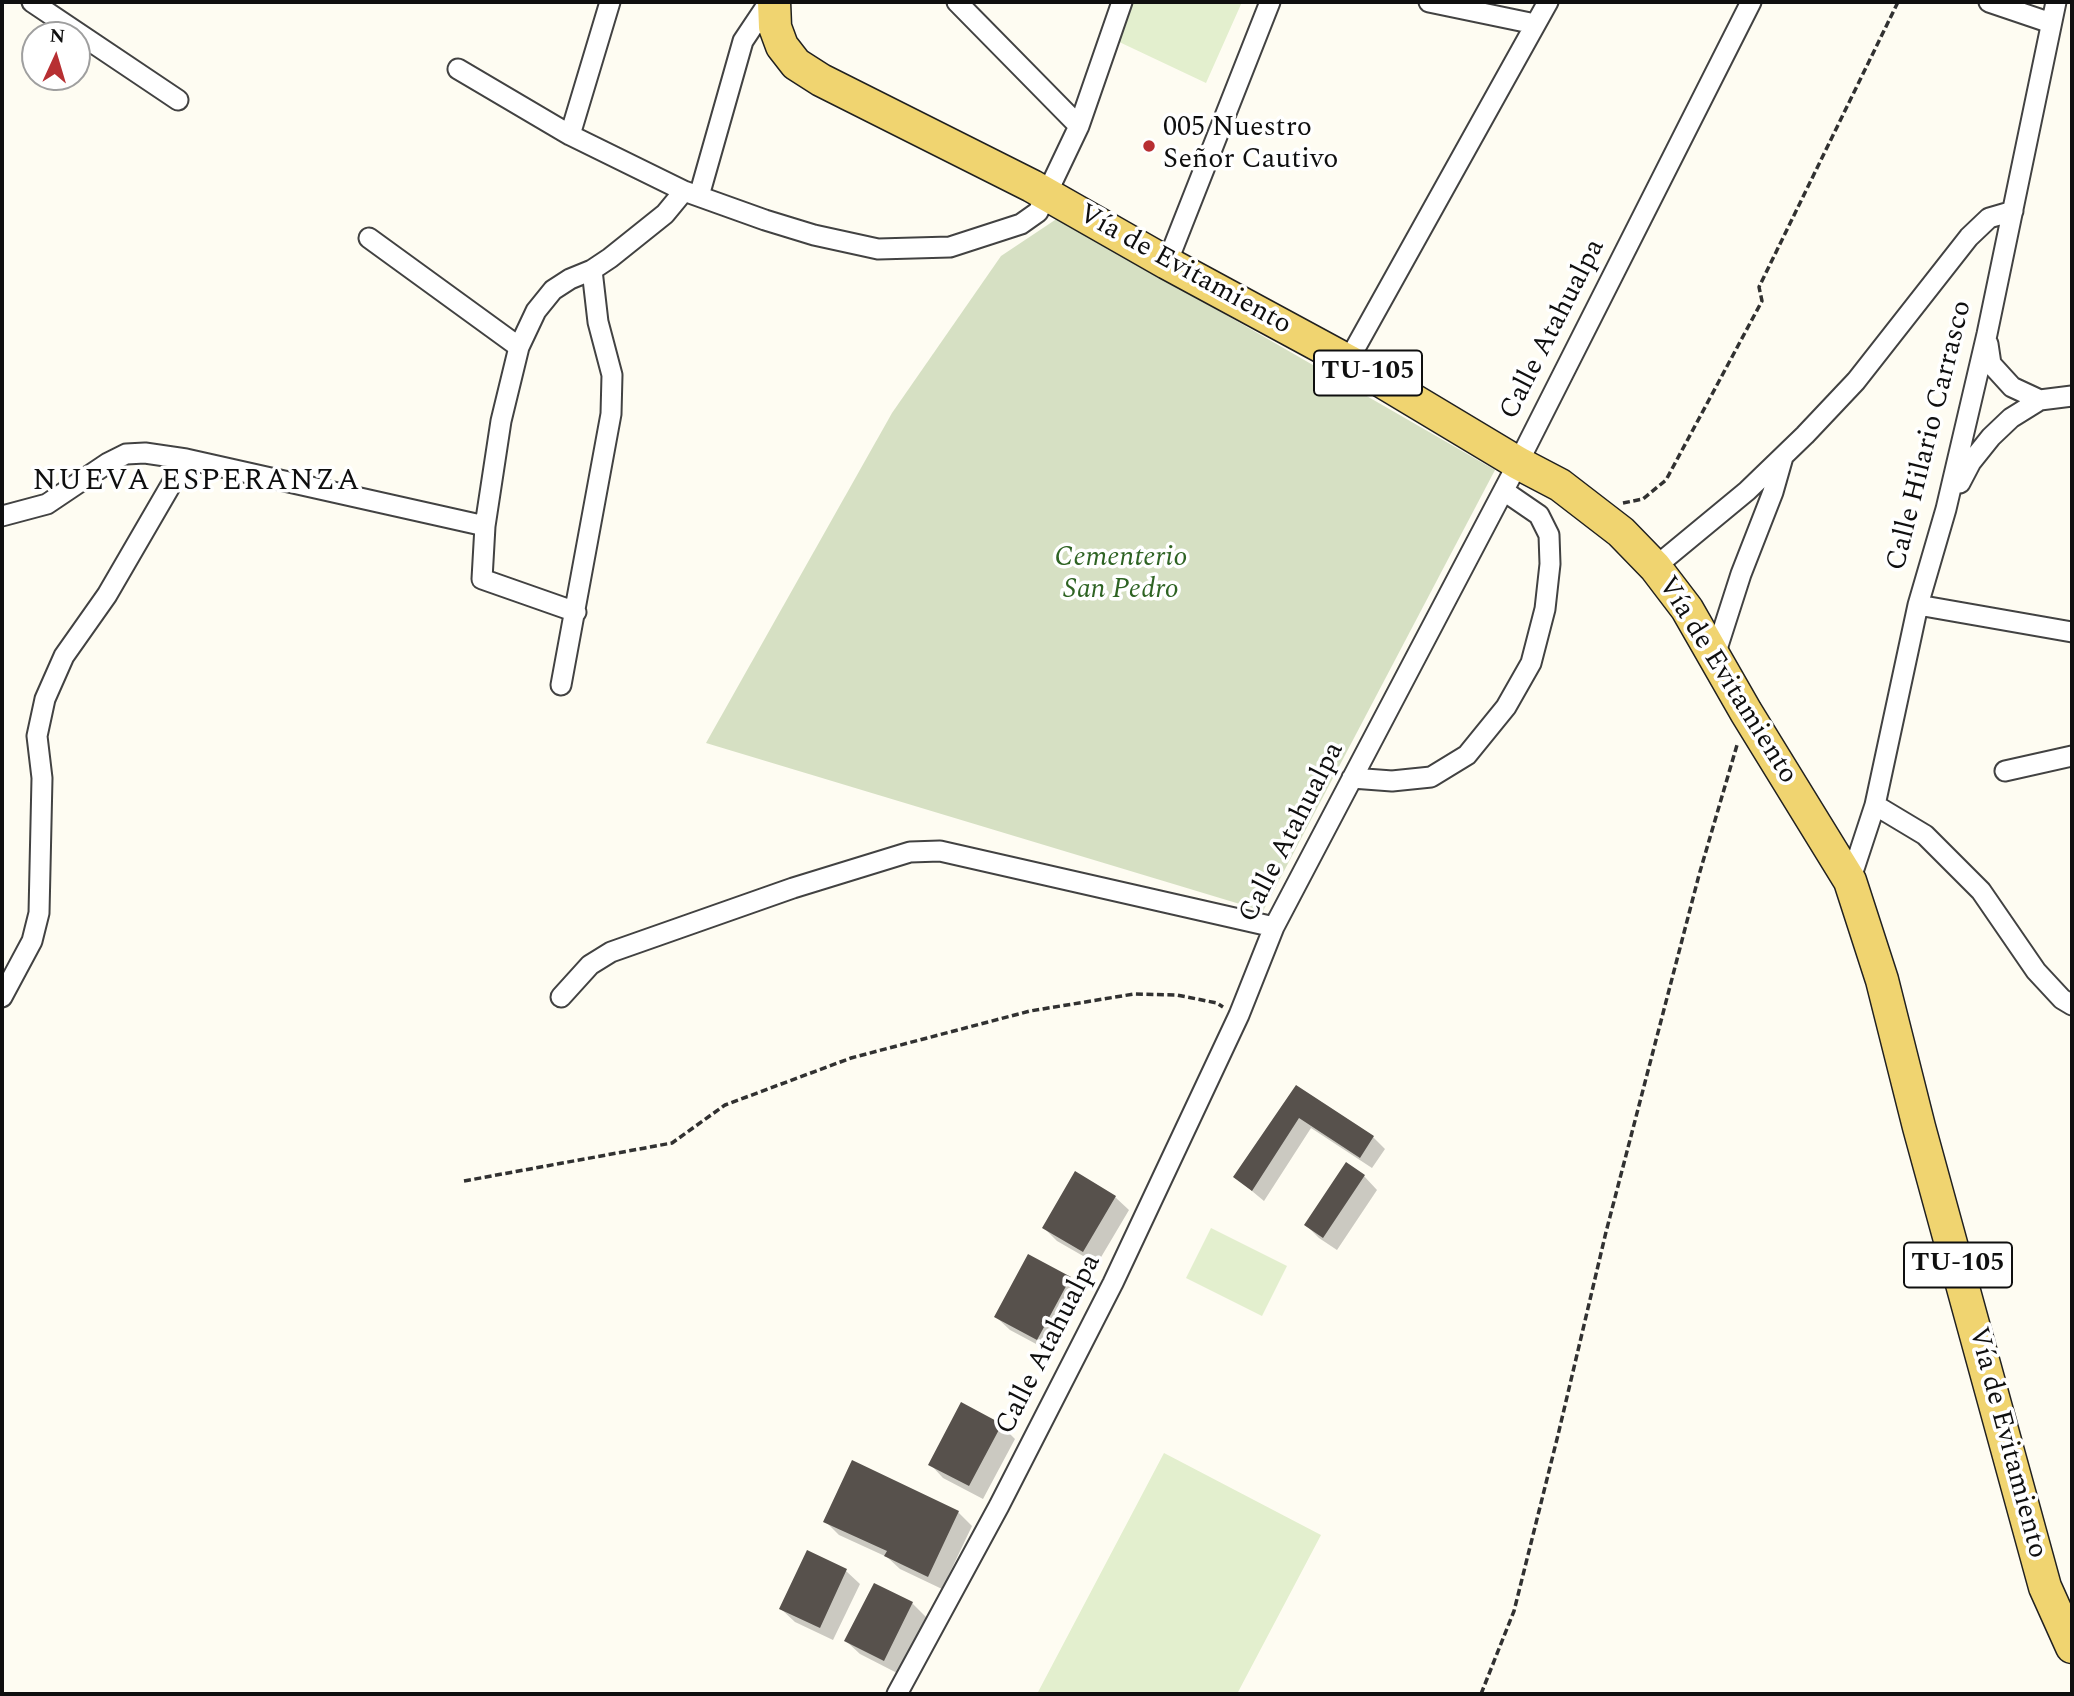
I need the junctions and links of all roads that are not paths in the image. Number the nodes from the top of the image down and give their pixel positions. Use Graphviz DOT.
graph roads {
  1 [pos="32,2"];
  2 [pos="610,2"];
  3 [pos="771,2"];
  4 [pos="957,2"];
  5 [pos="1122,2"];
  6 [pos="1270,2"];
  7 [pos="1429,2"];
  8 [pos="1548,2"];
  9 [pos="1751,2"];
  10 [pos="1989,2"];
  11 [pos="2062,4"];
  12 [pos="1535,23"];
  13 [pos="2051,23"];
  14 [pos="458,69"];
  15 [pos="178,100"];
  16 [pos="1079,126"];
  17 [pos="570,135"];
  18 [pos="691,193"];
  19 [pos="1046,195"];
  20 [pos="2012,211"];
  21 [pos="369,238"];
  22 [pos="1167,263"];
  23 [pos="592,270"];
  24 [pos="1986,334"];
  25 [pos="519,347"];
  26 [pos="1348,361"];
  27 [pos="2072,396"];
  28 [pos="2040,400"];
  29 [pos="1783,456"];
  30 [pos="186,460"];
  31 [pos="1518,463"];
  32 [pos="1504,491"];
  33 [pos="1946,509"];
  34 [pos="2,516"];
  35 [pos="485,526"];
  36 [pos="1655,567"];
  37 [pos="1918,605"];
  38 [pos="576,612"];
  39 [pos="2072,632"];
  40 [pos="1715,654"];
  41 [pos="561,685"];
  42 [pos="2072,756"];
  43 [pos="2005,771"];
  44 [pos="1352,778"];
  45 [pos="1875,805"];
  46 [pos="1850,881"];
  47 [pos="1274,927"];
  48 [pos="2,997"];
  49 [pos="561,997"];
  50 [pos="2072,1005"];
  51 [pos="2072,1647"];
  52 [pos="897,1694"];
  1 -- 15 [label="street"];
  2 -- 17 [label="street"];
  3 -- 18 [label="street"];
  3 -- 19 [label="main road, Vía de Evitamiento / TU-105"];
  4 -- 16 [label="street"];
  5 -- 16 [label="street"];
  6 -- 22 [label="street"];
  7 -- 12 [label="street"];
  8 -- 12 [label="street"];
  9 -- 31 [label="street, Calle Atahualpa"];
  10 -- 13 [label="street"];
  11 -- 13 [label="street, Calle Hilario Carrasco"];
  12 -- 26 [label="street"];
  13 -- 20 [label="street, Calle Hilario Carrasco"];
  14 -- 17 [label="street"];
  16 -- 19 [label="street"];
  17 -- 18 [label="street"];
  18 -- 19 [label="street"];
  18 -- 23 [label="street"];
  19 -- 22 [label="main road, Vía de Evitamiento / TU-105"];
  20 -- 24 [label="street, Calle Hilario Carrasco"];
  20 -- 29 [label="street"];
  21 -- 25 [label="street"];
  22 -- 26 [label="main road, Vía de Evitamiento / TU-105"];
  23 -- 25 [label="street"];
  23 -- 38 [label="street"];
  24 -- 28 [label="street"];
  24 -- 33 [label="street, Calle Hilario Carrasco"];
  25 -- 35 [label="street"];
  26 -- 31 [label="main road, Vía de Evitamiento / TU-105"];
  27 -- 28 [label="street"];
  28 -- 33 [label="street"];
  29 -- 36 [label="street"];
  29 -- 40 [label="street"];
  30 -- 34 [label="street"];
  30 -- 35 [label="street"];
  30 -- 48 [label="street"];
  31 -- 32 [label="street, Calle Atahualpa"];
  31 -- 36 [label="main road, Vía de Evitamiento / TU-105"];
  32 -- 44 [label="street, Calle Atahualpa"];
  32 -- 44 [label="street"];
  33 -- 37 [label="street, Calle Hilario Carrasco"];
  35 -- 38 [label="street"];
  36 -- 40 [label="main road, Vía de Evitamiento / TU-105"];
  37 -- 39 [label="street"];
  37 -- 45 [label="street, Calle Hilario Carrasco"];
  38 -- 41 [label="street"];
  40 -- 46 [label="main road, Vía de Evitamiento / TU-105"];
  42 -- 43 [label="street"];
  44 -- 47 [label="street, Calle Atahualpa"];
  45 -- 46 [label="street, Calle Hilario Carrasco"];
  45 -- 50 [label="street"];
  46 -- 51 [label="main road, Vía de Evitamiento / TU-105"];
  47 -- 49 [label="street"];
  47 -- 52 [label="street, Calle Atahualpa"];
}
